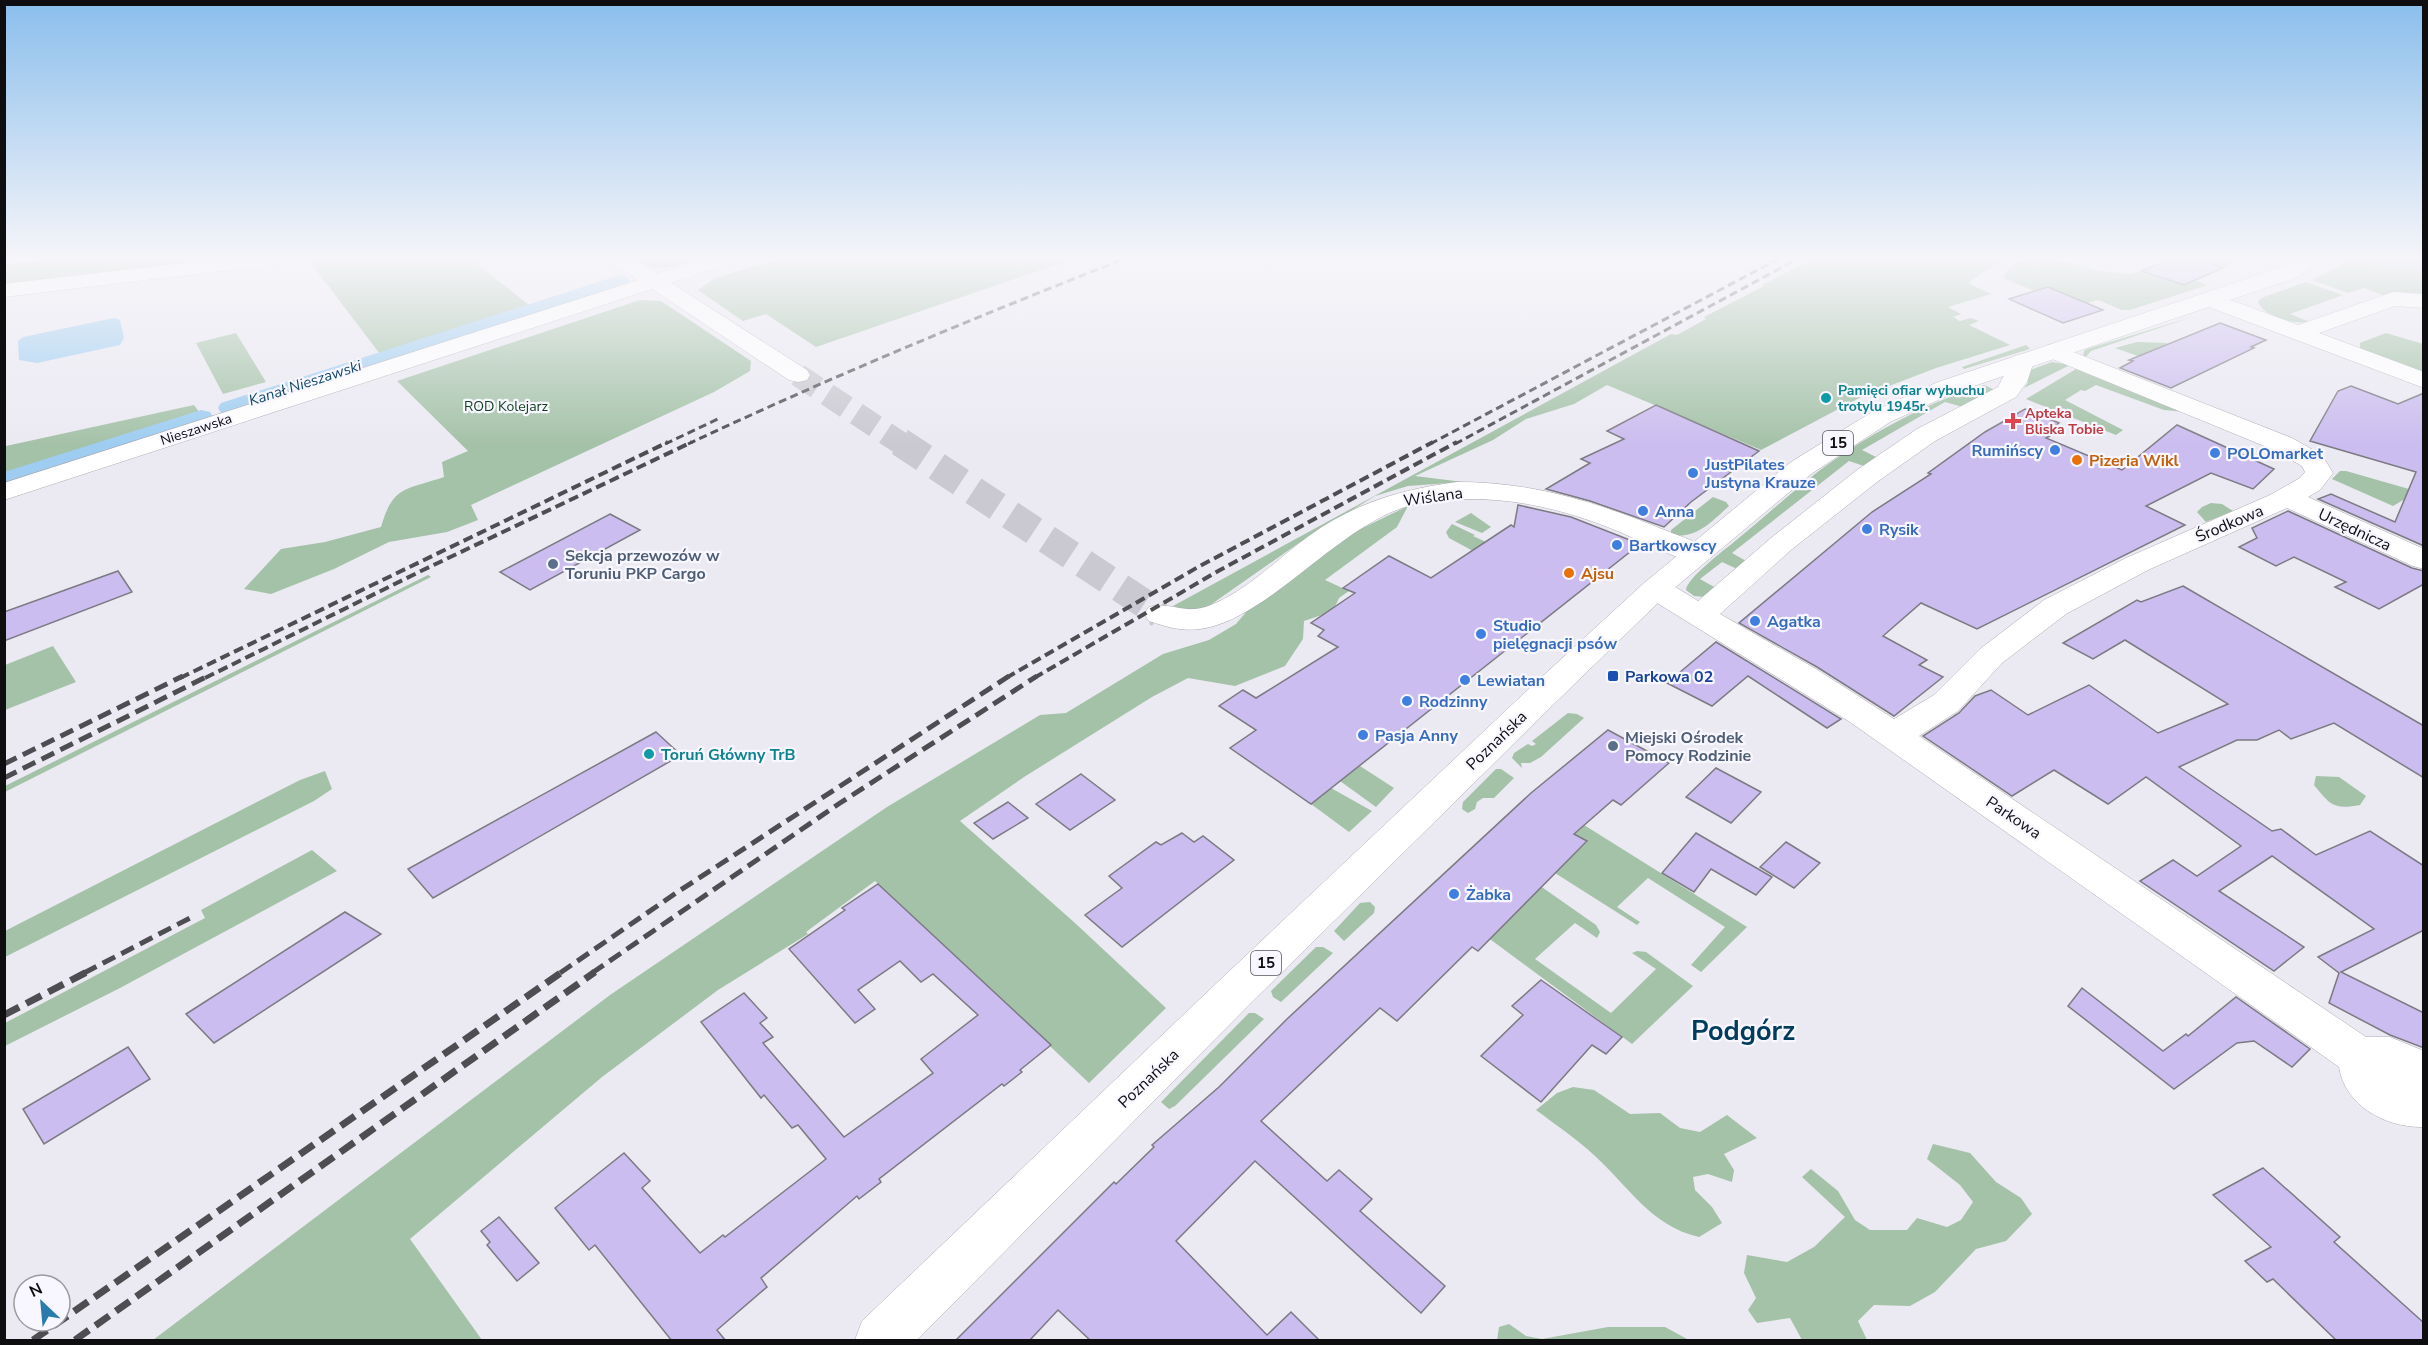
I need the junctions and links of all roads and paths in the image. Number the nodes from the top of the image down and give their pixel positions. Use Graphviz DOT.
graph roads {
  1 [pos="535,320"];
  2 [pos="714,320"];
  3 [pos="2147,320"];
  4 [pos="2263,320"];
  5 [pos="2334,320"];
  6 [pos="2297,333"];
  7 [pos="2053,351"];
  8 [pos="2022,361"];
  9 [pos="798,375"];
  10 [pos="2424,381"];
  11 [pos="4,492"];
  12 [pos="2286,497"];
  13 [pos="1696,554"];
  14 [pos="2424,560"];
  15 [pos="1655,589"];
  16 [pos="1160,614"];
  17 [pos="1700,616"];
  18 [pos="1893,736"];
  19 [pos="2420,1104"];
  20 [pos="881,1341"];
  1 -- 11 [label="street, Nieszawska"];
  2 -- 9 [label="street"];
  3 -- 7 [label="street, Poznańska / 15"];
  4 -- 6 [label="street"];
  5 -- 6 [label="street"];
  6 -- 10 [label="street"];
  7 -- 8 [label="street, Poznańska / 15"];
  7 -- 12 [label="street, Środkowa"];
  8 -- 13 [label="street, Poznańska / 15"];
  8 -- 17 [label="street"];
  12 -- 14 [label="street, Urzędnicza"];
  12 -- 18 [label="street, Środkowa"];
  13 -- 15 [label="street, Poznańska / 15"];
  13 -- 16 [label="street, Wiślana"];
  15 -- 17 [label="street, Parkowa"];
  15 -- 20 [label="street, Poznańska / 15"];
  17 -- 18 [label="street, Parkowa"];
  18 -- 19 [label="street, Parkowa"];
}
